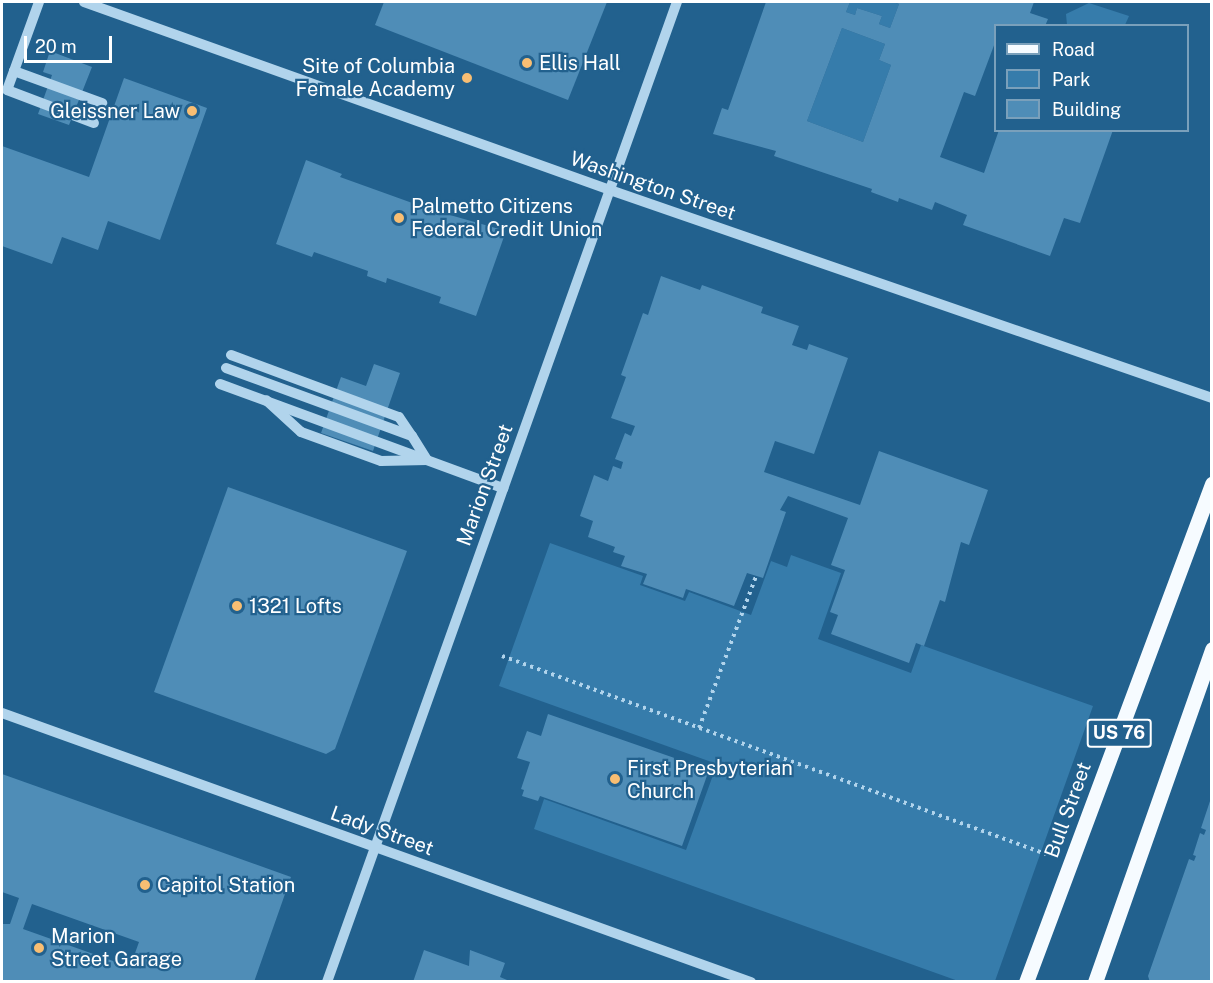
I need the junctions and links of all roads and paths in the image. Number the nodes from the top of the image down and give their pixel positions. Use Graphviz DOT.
graph roads {
  1 [pos="39,2"];
  2 [pos="84,2"];
  3 [pos="677,2"];
  4 [pos="14,71"];
  5 [pos="102,103"];
  6 [pos="94,123"];
  7 [pos="610,190"];
  8 [pos="231,355"];
  9 [pos="226,368"];
  10 [pos="220,384"];
  11 [pos="1212,398"];
  12 [pos="266,400"];
  13 [pos="412,436"];
  14 [pos="427,460"];
  15 [pos="1212,484"];
  16 [pos="502,488"];
  17 [pos="756,576"];
  18 [pos="1212,649"];
  19 [pos="502,656"];
  20 [pos="2,713"];
  21 [pos="699,728"];
  22 [pos="375,847"];
  23 [pos="1046,854"];
  24 [pos="327,981"];
  25 [pos="751,981"];
  26 [pos="1026,981"];
  27 [pos="1095,981"];
  1 -- 4 [label="street"];
  2 -- 7 [label="street, Washington Street"];
  3 -- 7 [label="street, Marion Street"];
  4 -- 5 [label="street"];
  4 -- 6 [label="street"];
  7 -- 11 [label="street, Washington Street"];
  7 -- 16 [label="street, Marion Street"];
  8 -- 13 [label="street"];
  9 -- 13 [label="street"];
  10 -- 12 [label="street"];
  12 -- 14 [label="street"];
  12 -- 14 [label="street"];
  13 -- 14 [label="street"];
  14 -- 16 [label="street"];
  15 -- 26 [label="main road, Bull Street / US 76"];
  16 -- 22 [label="street, Marion Street"];
  17 -- 21 [label="path"];
  18 -- 27 [label="main road, US 76"];
  19 -- 21 [label="path"];
  20 -- 22 [label="street, Lady Street"];
  21 -- 23 [label="path"];
  22 -- 24 [label="street, Marion Street"];
  22 -- 25 [label="street, Lady Street"];
}
